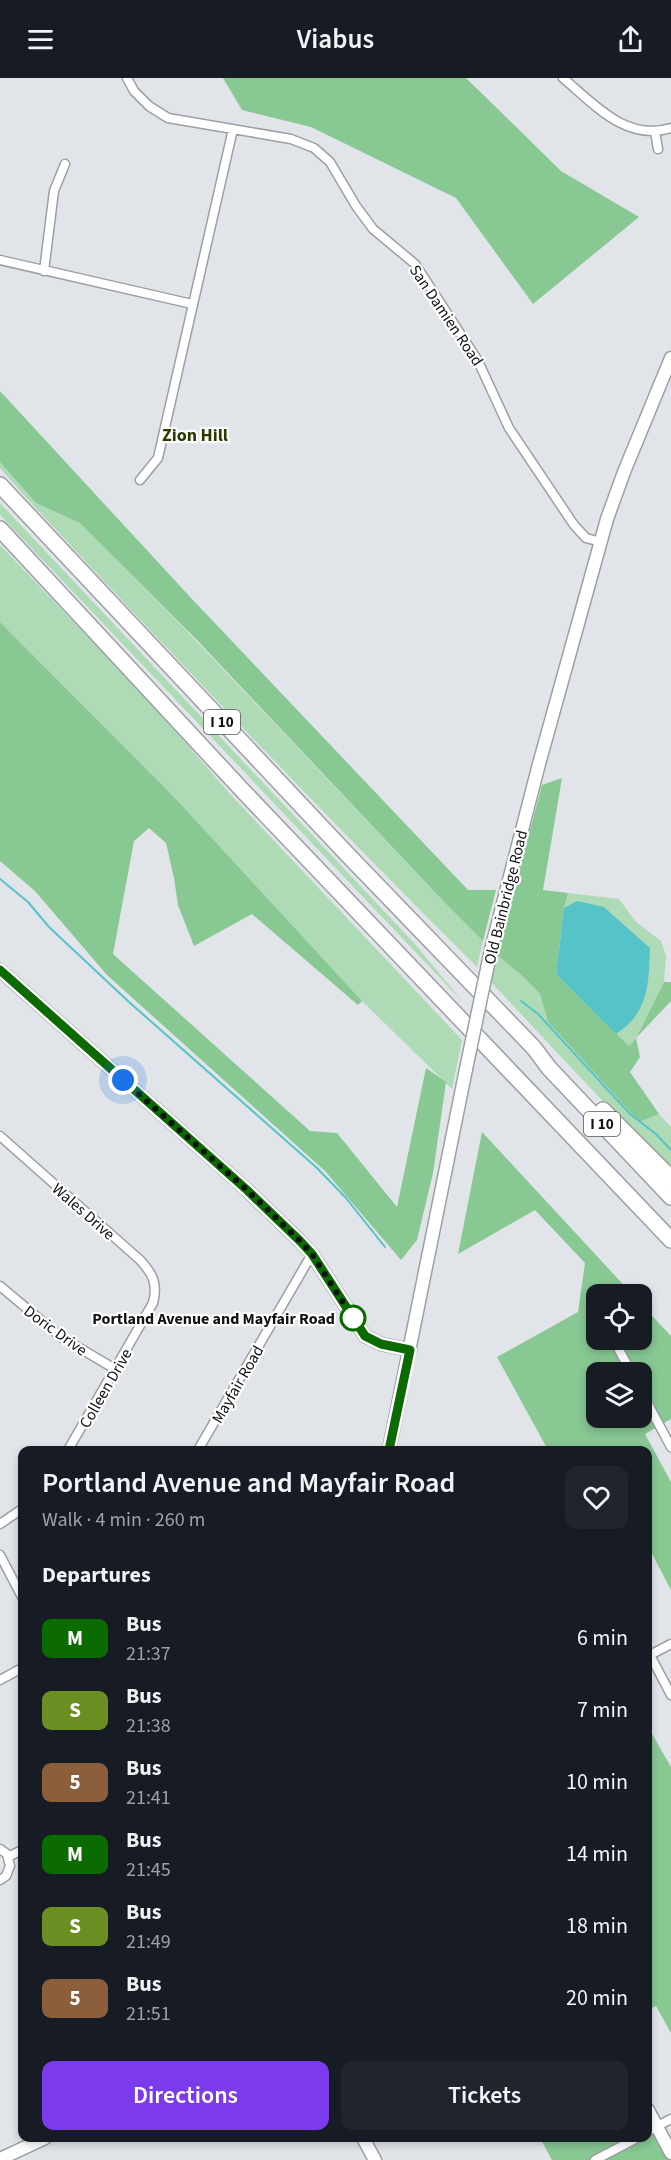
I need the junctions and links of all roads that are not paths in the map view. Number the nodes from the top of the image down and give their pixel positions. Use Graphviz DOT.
graph roads {
  1 [pos="127,78"];
  2 [pos="563,78"];
  3 [pos="671,128"];
  4 [pos="233,129"];
  5 [pos="655,132"];
  6 [pos="658,149"];
  7 [pos="65,164"];
  8 [pos="0,261"];
  9 [pos="44,271"];
  10 [pos="192,304"];
  11 [pos="671,358"];
  12 [pos="140,480"];
  13 [pos="0,485"];
  14 [pos="0,529"];
  15 [pos="601,542"];
  16 [pos="0,970"];
  17 [pos="534,1048"];
  18 [pos="0,1136"];
  19 [pos="671,1178"];
  20 [pos="671,1197"];
  21 [pos="655,1223"];
  22 [pos="671,1240"];
  23 [pos="671,1250"];
  24 [pos="312,1254"];
  25 [pos="0,1286"];
  26 [pos="156,1293"];
  27 [pos="410,1350"];
  28 [pos="115,1369"];
  29 [pos="652,1412"];
  30 [pos="70,1446"];
  31 [pos="200,1446"];
  32 [pos="390,1446"];
  33 [pos="671,1447"];
  34 [pos="18,1512"];
  35 [pos="0,1524"];
  36 [pos="0,1555"];
  37 [pos="18,1589"];
  38 [pos="671,1644"];
  39 [pos="652,1654"];
  40 [pos="652,1660"];
  41 [pos="18,1670"];
  42 [pos="0,1680"];
  43 [pos="671,1695"];
  44 [pos="0,1849"];
  45 [pos="18,1852"];
  46 [pos="8,1857"];
  47 [pos="0,1880"];
  48 [pos="671,2119"];
  49 [pos="652,2129"];
  50 [pos="36,2142"];
  51 [pos="365,2142"];
  52 [pos="629,2142"];
  53 [pos="671,2153"];
  54 [pos="0,2158"];
  55 [pos="375,2160"];
  56 [pos="595,2160"];
  1 -- 4 [label="street, San Damien Road"];
  2 -- 5 [label="street"];
  3 -- 5 [label="street"];
  4 -- 10 [label="street"];
  4 -- 15 [label="street, San Damien Road"];
  5 -- 6 [label="street"];
  7 -- 9 [label="street"];
  8 -- 9 [label="street"];
  9 -- 10 [label="street"];
  10 -- 12 [label="street"];
  11 -- 15 [label="main road, Old Bainbridge Road"];
  13 -- 17 [label="highway, I 10"];
  14 -- 21 [label="highway, I 10"];
  15 -- 27 [label="main road, Old Bainbridge Road, bridge"];
  16 -- 24 [label="main road"];
  17 -- 19 [label="highway"];
  17 -- 20 [label="highway, I 10"];
  18 -- 26 [label="street, Wales Drive"];
  21 -- 22 [label="highway, I 10"];
  21 -- 23 [label="highway"];
  24 -- 27 [label="main road"];
  24 -- 31 [label="street, Mayfair Road"];
  25 -- 28 [label="street, Doric Drive"];
  26 -- 28 [label="street, Colleen Drive"];
  27 -- 32 [label="main road, Old Bainbridge Road"];
  28 -- 30 [label="street, Colleen Drive"];
  29 -- 33 [label="street"];
  34 -- 35 [label="street"];
  36 -- 37 [label="street"];
  38 -- 39 [label="street"];
  40 -- 43 [label="street"];
  41 -- 42 [label="street"];
  44 -- 46 [label="street"];
  45 -- 46 [label="street"];
  46 -- 47 [label="street"];
  48 -- 49 [label="street"];
  49 -- 53 [label="main road"];
  50 -- 54 [label="main road"];
  51 -- 55 [label="main road"];
  52 -- 56 [label="street"];
}
